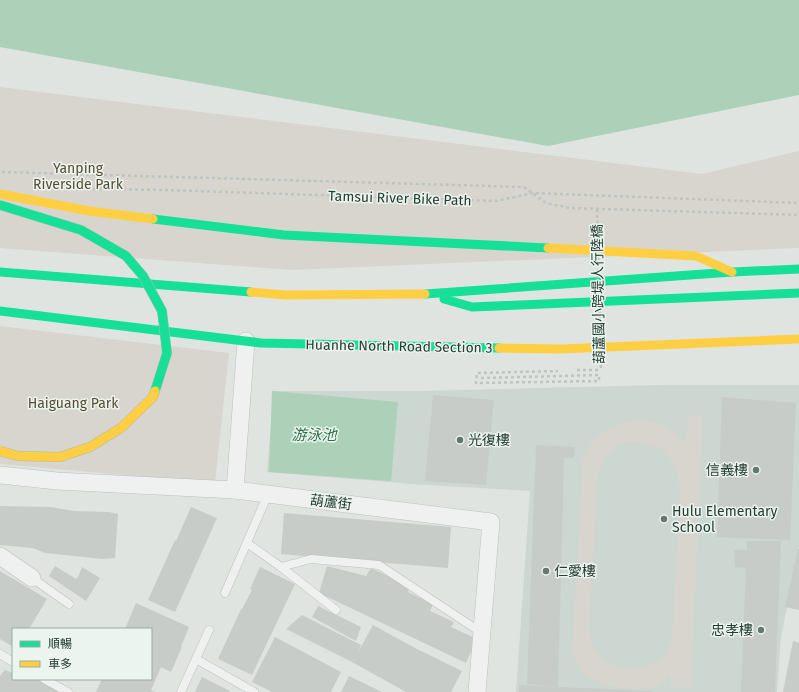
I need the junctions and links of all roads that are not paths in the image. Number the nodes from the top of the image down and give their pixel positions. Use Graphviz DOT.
graph roads {
  1 [pos="0,194"];
  2 [pos="0,205"];
  3 [pos="799,269"];
  4 [pos="0,272"];
  5 [pos="732,272"];
  6 [pos="799,293"];
  7 [pos="429,294"];
  8 [pos="0,311"];
  9 [pos="799,339"];
  10 [pos="246,341"];
  11 [pos="0,451"];
  12 [pos="0,475"];
  13 [pos="235,490"];
  14 [pos="268,494"];
  15 [pos="247,543"];
  16 [pos="0,556"];
  17 [pos="281,567"];
  18 [pos="32,578"];
  19 [pos="225,593"];
  20 [pos="69,604"];
  21 [pos="336,610"];
  22 [pos="209,630"];
  23 [pos="482,634"];
  24 [pos="0,654"];
  25 [pos="196,659"];
  26 [pos="12,661"];
  27 [pos="46,680"];
  28 [pos="68,692"];
  29 [pos="181,692"];
  30 [pos="254,692"];
  31 [pos="477,692"];
  1 -- 5 [label="main road"];
  2 -- 11 [label="main road, bridge"];
  3 -- 5 [label="main road"];
  4 -- 7 [label="main road"];
  5 -- 7 [label="main road"];
  6 -- 7 [label="main road"];
  8 -- 10 [label="main road, Huanhe North Road Section 3"];
  9 -- 10 [label="main road, Huanhe North Road Section 3"];
  10 -- 13 [label="street"];
  12 -- 13 [label="street, 葫蘆街"];
  13 -- 14 [label="street, 葫蘆街"];
  14 -- 15 [label="lane"];
  14 -- 23 [label="street, 葫蘆街"];
  15 -- 17 [label="lane"];
  15 -- 19 [label="lane"];
  16 -- 18 [label="street"];
  17 -- 21 [label="lane"];
  17 -- 23 [label="lane"];
  18 -- 20 [label="lane"];
  22 -- 25 [label="lane"];
  23 -- 31 [label="street, 葫蘆街"];
  24 -- 26 [label="lane"];
  25 -- 29 [label="lane"];
  25 -- 30 [label="lane"];
  27 -- 28 [label="lane"];
}
